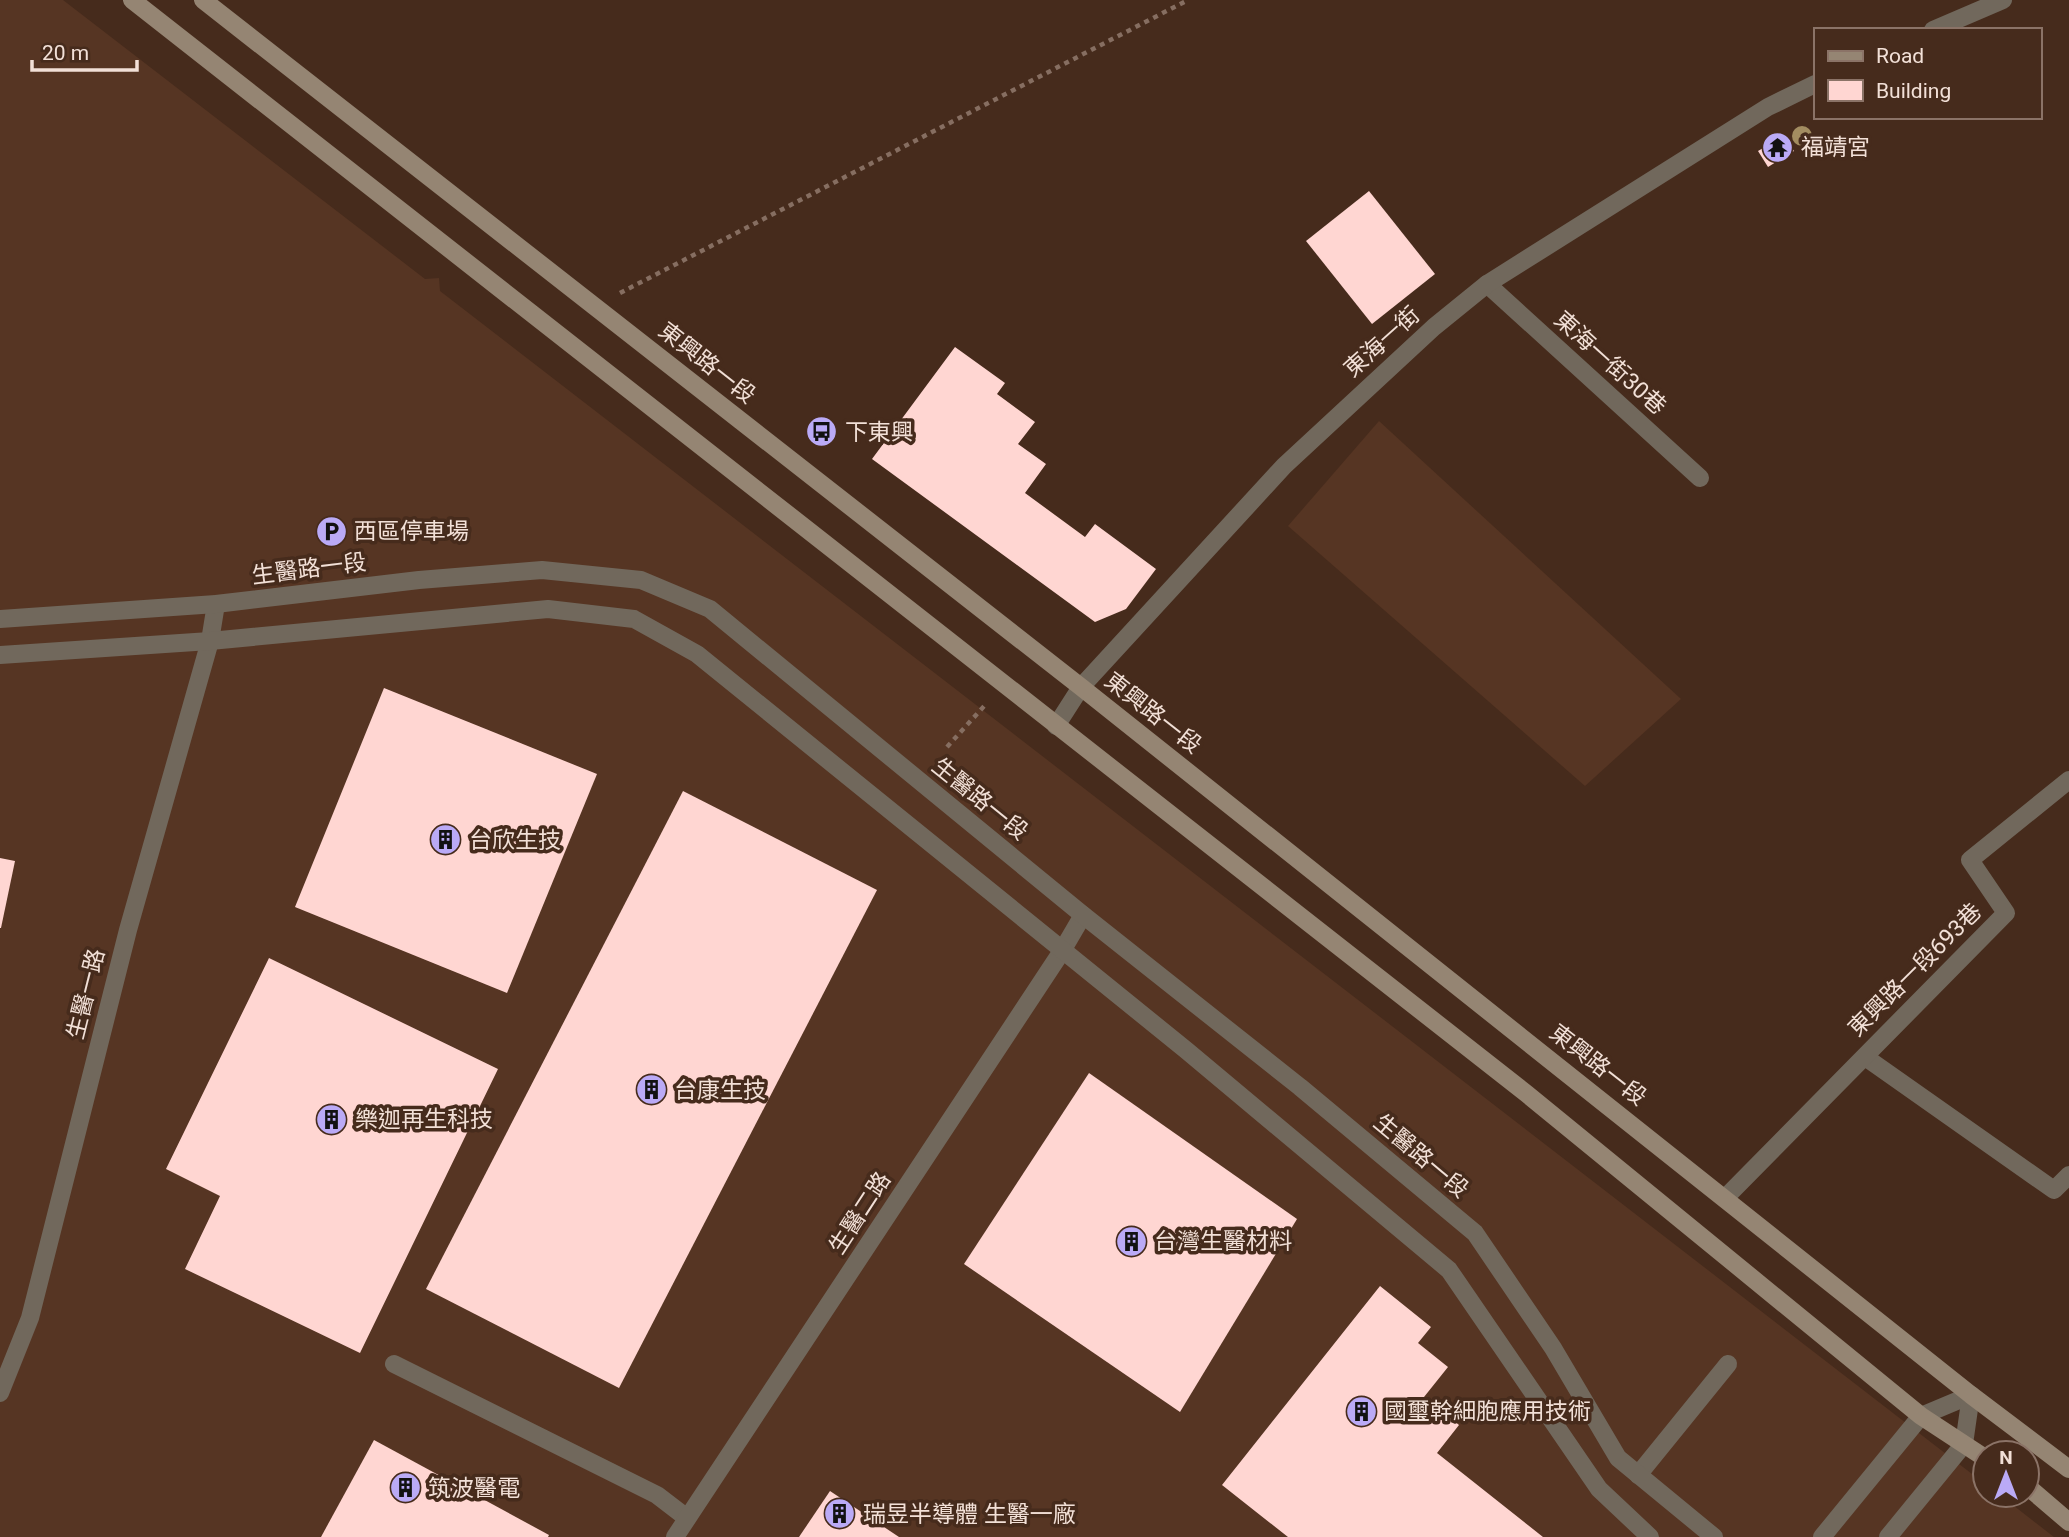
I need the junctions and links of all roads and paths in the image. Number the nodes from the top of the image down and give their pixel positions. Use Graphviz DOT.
graph roads {
  1 [pos="132,0"];
  2 [pos="203,0"];
  3 [pos="1188,0"];
  4 [pos="2003,0"];
  5 [pos="1938,28"];
  6 [pos="1814,84"];
  7 [pos="1487,284"];
  8 [pos="595,306"];
  9 [pos="1700,478"];
  10 [pos="216,604"];
  11 [pos="0,619"];
  12 [pos="210,641"];
  13 [pos="0,655"];
  14 [pos="1003,685"];
  15 [pos="1081,687"];
  16 [pos="1056,726"];
  17 [pos="947,747"];
  18 [pos="2069,780"];
  19 [pos="1083,915"];
  20 [pos="1062,951"];
  21 [pos="1865,1057"];
  22 [pos="2069,1175"];
  23 [pos="1725,1198"];
  24 [pos="394,1364"];
  25 [pos="1728,1364"];
  26 [pos="0,1393"];
  27 [pos="1972,1395"];
  28 [pos="1921,1416"];
  29 [pos="1964,1444"];
  30 [pos="1971,1449"];
  31 [pos="2069,1469"];
  32 [pos="1638,1475"];
  33 [pos="2041,1498"];
  34 [pos="687,1518"];
  35 [pos="2069,1522"];
  36 [pos="675,1537"];
  37 [pos="1650,1537"];
  38 [pos="1714,1537"];
  39 [pos="1822,1537"];
  40 [pos="1888,1537"];
  1 -- 14 [label="main road"];
  2 -- 8 [label="main road, 東興路一段"];
  3 -- 8 [label="path"];
  4 -- 5 [label="street"];
  6 -- 7 [label="street, 東海一街"];
  7 -- 9 [label="street, 東海一街30巷"];
  7 -- 15 [label="street, 東海一街"];
  8 -- 15 [label="main road, 東興路一段"];
  10 -- 11 [label="street, 生醫路一段"];
  10 -- 12 [label="street, 生醫一路"];
  10 -- 19 [label="street, 生醫路一段"];
  12 -- 13 [label="street"];
  12 -- 20 [label="street"];
  12 -- 26 [label="street, 生醫一路"];
  14 -- 16 [label="main road"];
  14 -- 17 [label="path"];
  15 -- 16 [label="street, 東海一街"];
  15 -- 23 [label="main road, 東興路一段"];
  16 -- 28 [label="main road"];
  18 -- 21 [label="street, 東興路一段693巷"];
  19 -- 20 [label="street, 生醫二路"];
  19 -- 32 [label="street, 生醫路一段"];
  20 -- 34 [label="street, 生醫二路"];
  20 -- 37 [label="street"];
  21 -- 22 [label="street"];
  21 -- 23 [label="street, 東興路一段693巷"];
  23 -- 27 [label="main road, 東興路一段"];
  24 -- 34 [label="street"];
  25 -- 32 [label="street"];
  27 -- 28 [label="street"];
  27 -- 29 [label="street"];
  27 -- 31 [label="main road, 東興路一段"];
  28 -- 29 [label="main road"];
  28 -- 39 [label="street"];
  29 -- 30 [label="main road"];
  29 -- 40 [label="street"];
  32 -- 38 [label="street, 生醫路一段"];
  33 -- 35 [label="main road"];
  34 -- 36 [label="street, 生醫二路"];
}
